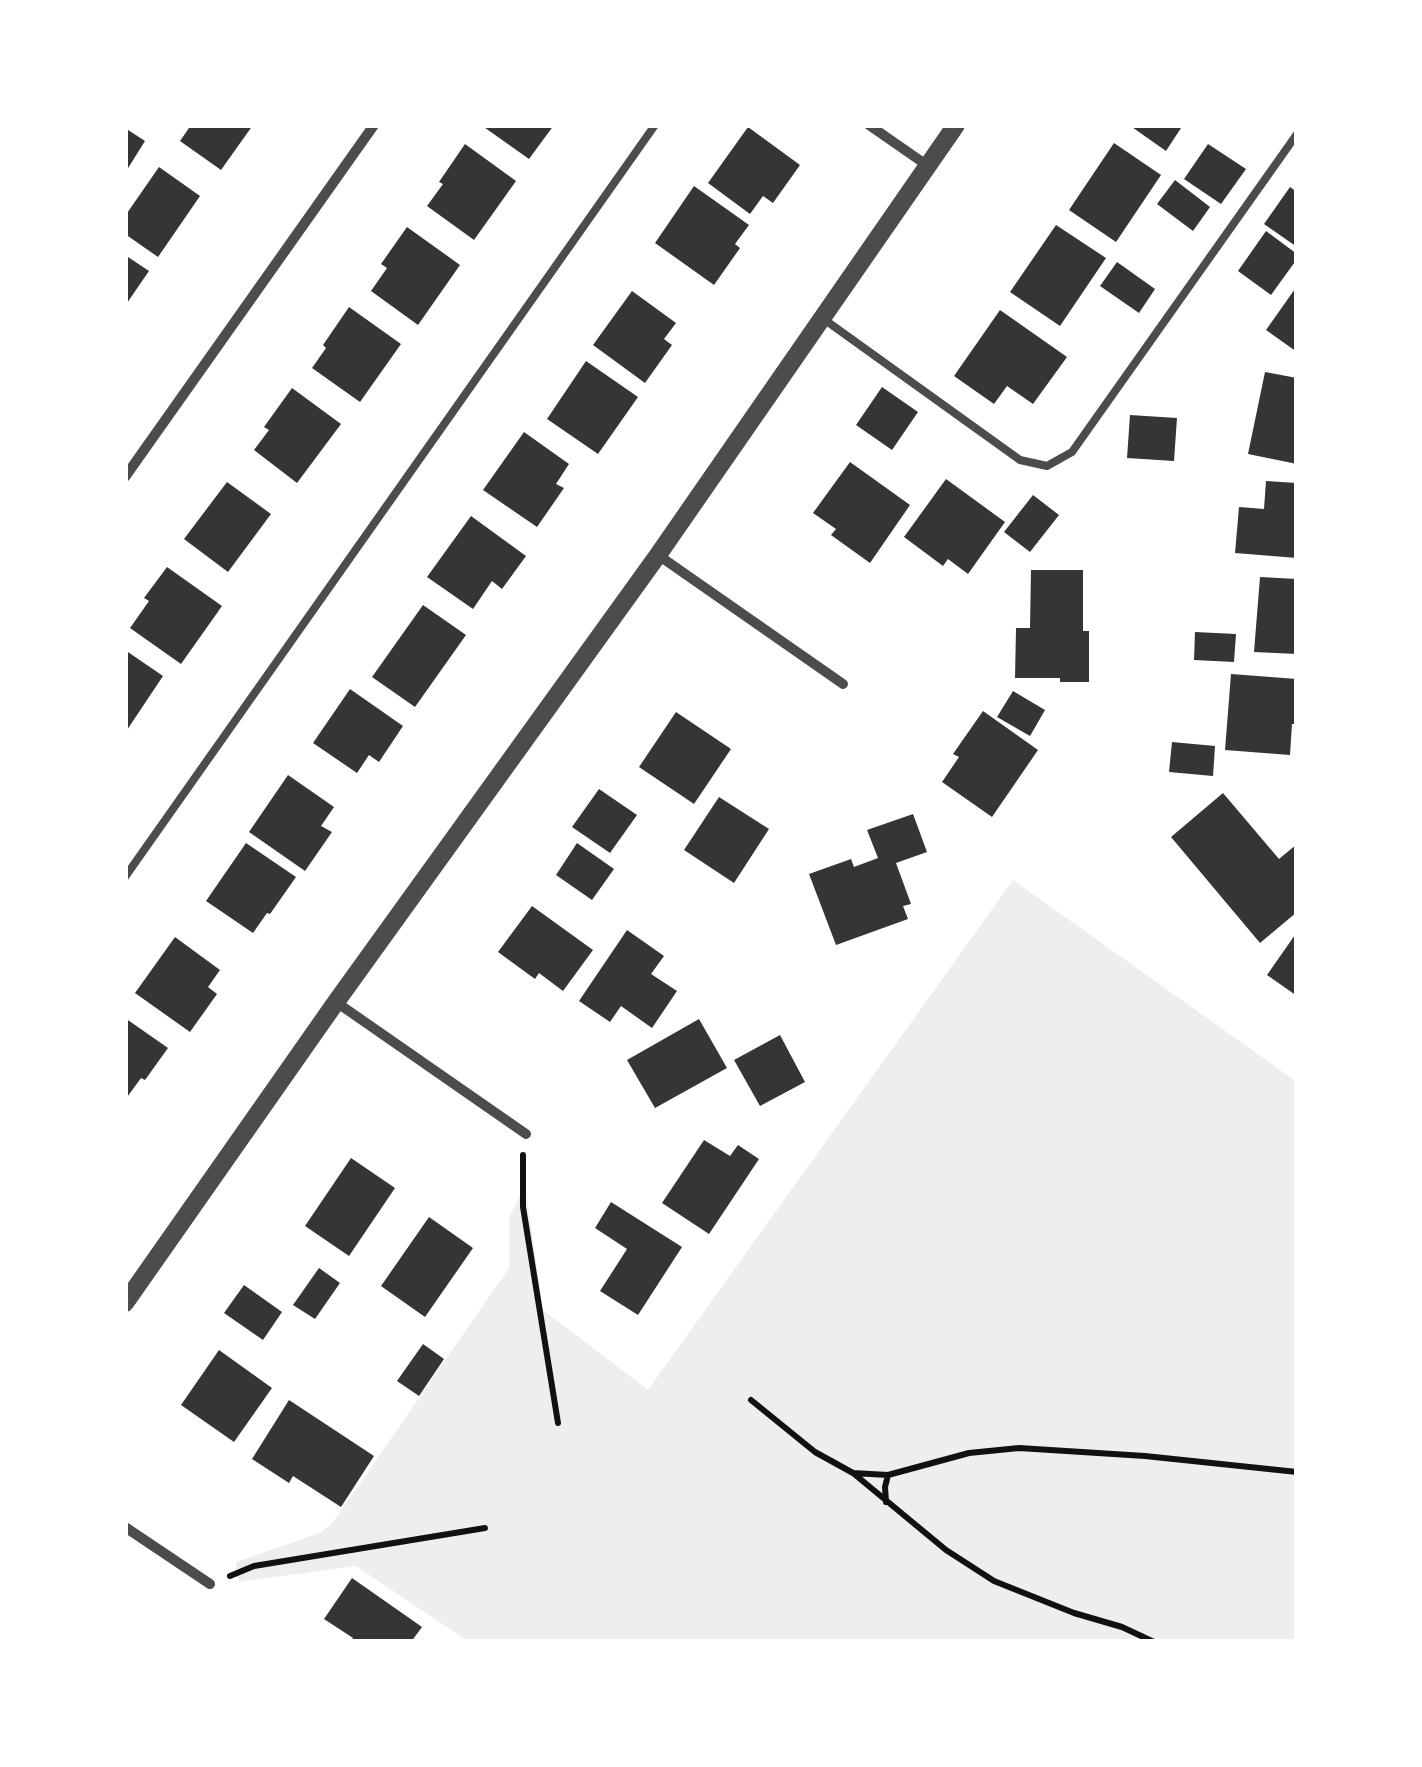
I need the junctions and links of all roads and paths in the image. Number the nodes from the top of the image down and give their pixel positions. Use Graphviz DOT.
graph roads {
  1 [pos="374,125"];
  2 [pos="655,125"];
  3 [pos="869,125"];
  4 [pos="956,125"];
  5 [pos="1297,134"];
  6 [pos="928,166"];
  7 [pos="821,317"];
  8 [pos="125,476"];
  9 [pos="658,555"];
  10 [pos="844,684"];
  11 [pos="125,877"];
  12 [pos="336,1002"];
  13 [pos="526,1134"];
  14 [pos="125,1304"];
  15 [pos="751,1400"];
  16 [pos="558,1423"];
  17 [pos="1297,1472"];
  18 [pos="853,1473"];
  19 [pos="888,1475"];
  20 [pos="886,1502"];
  21 [pos="125,1527"];
  22 [pos="485,1528"];
  23 [pos="210,1584"];
  24 [pos="1154,1642"];
  1 -- 8 [label="street"];
  2 -- 11 [label="lane"];
  3 -- 6 [label="street"];
  4 -- 6 [label="street"];
  5 -- 7 [label="lane"];
  6 -- 7 [label="street"];
  7 -- 9 [label="street"];
  9 -- 10 [label="street"];
  9 -- 12 [label="street"];
  12 -- 13 [label="street"];
  12 -- 14 [label="street"];
  13 -- 16 [label="path"];
  15 -- 18 [label="path"];
  17 -- 19 [label="path"];
  18 -- 19 [label="path"];
  18 -- 20 [label="path"];
  19 -- 20 [label="path"];
  20 -- 24 [label="path"];
  21 -- 23 [label="street"];
  22 -- 23 [label="path"];
}
